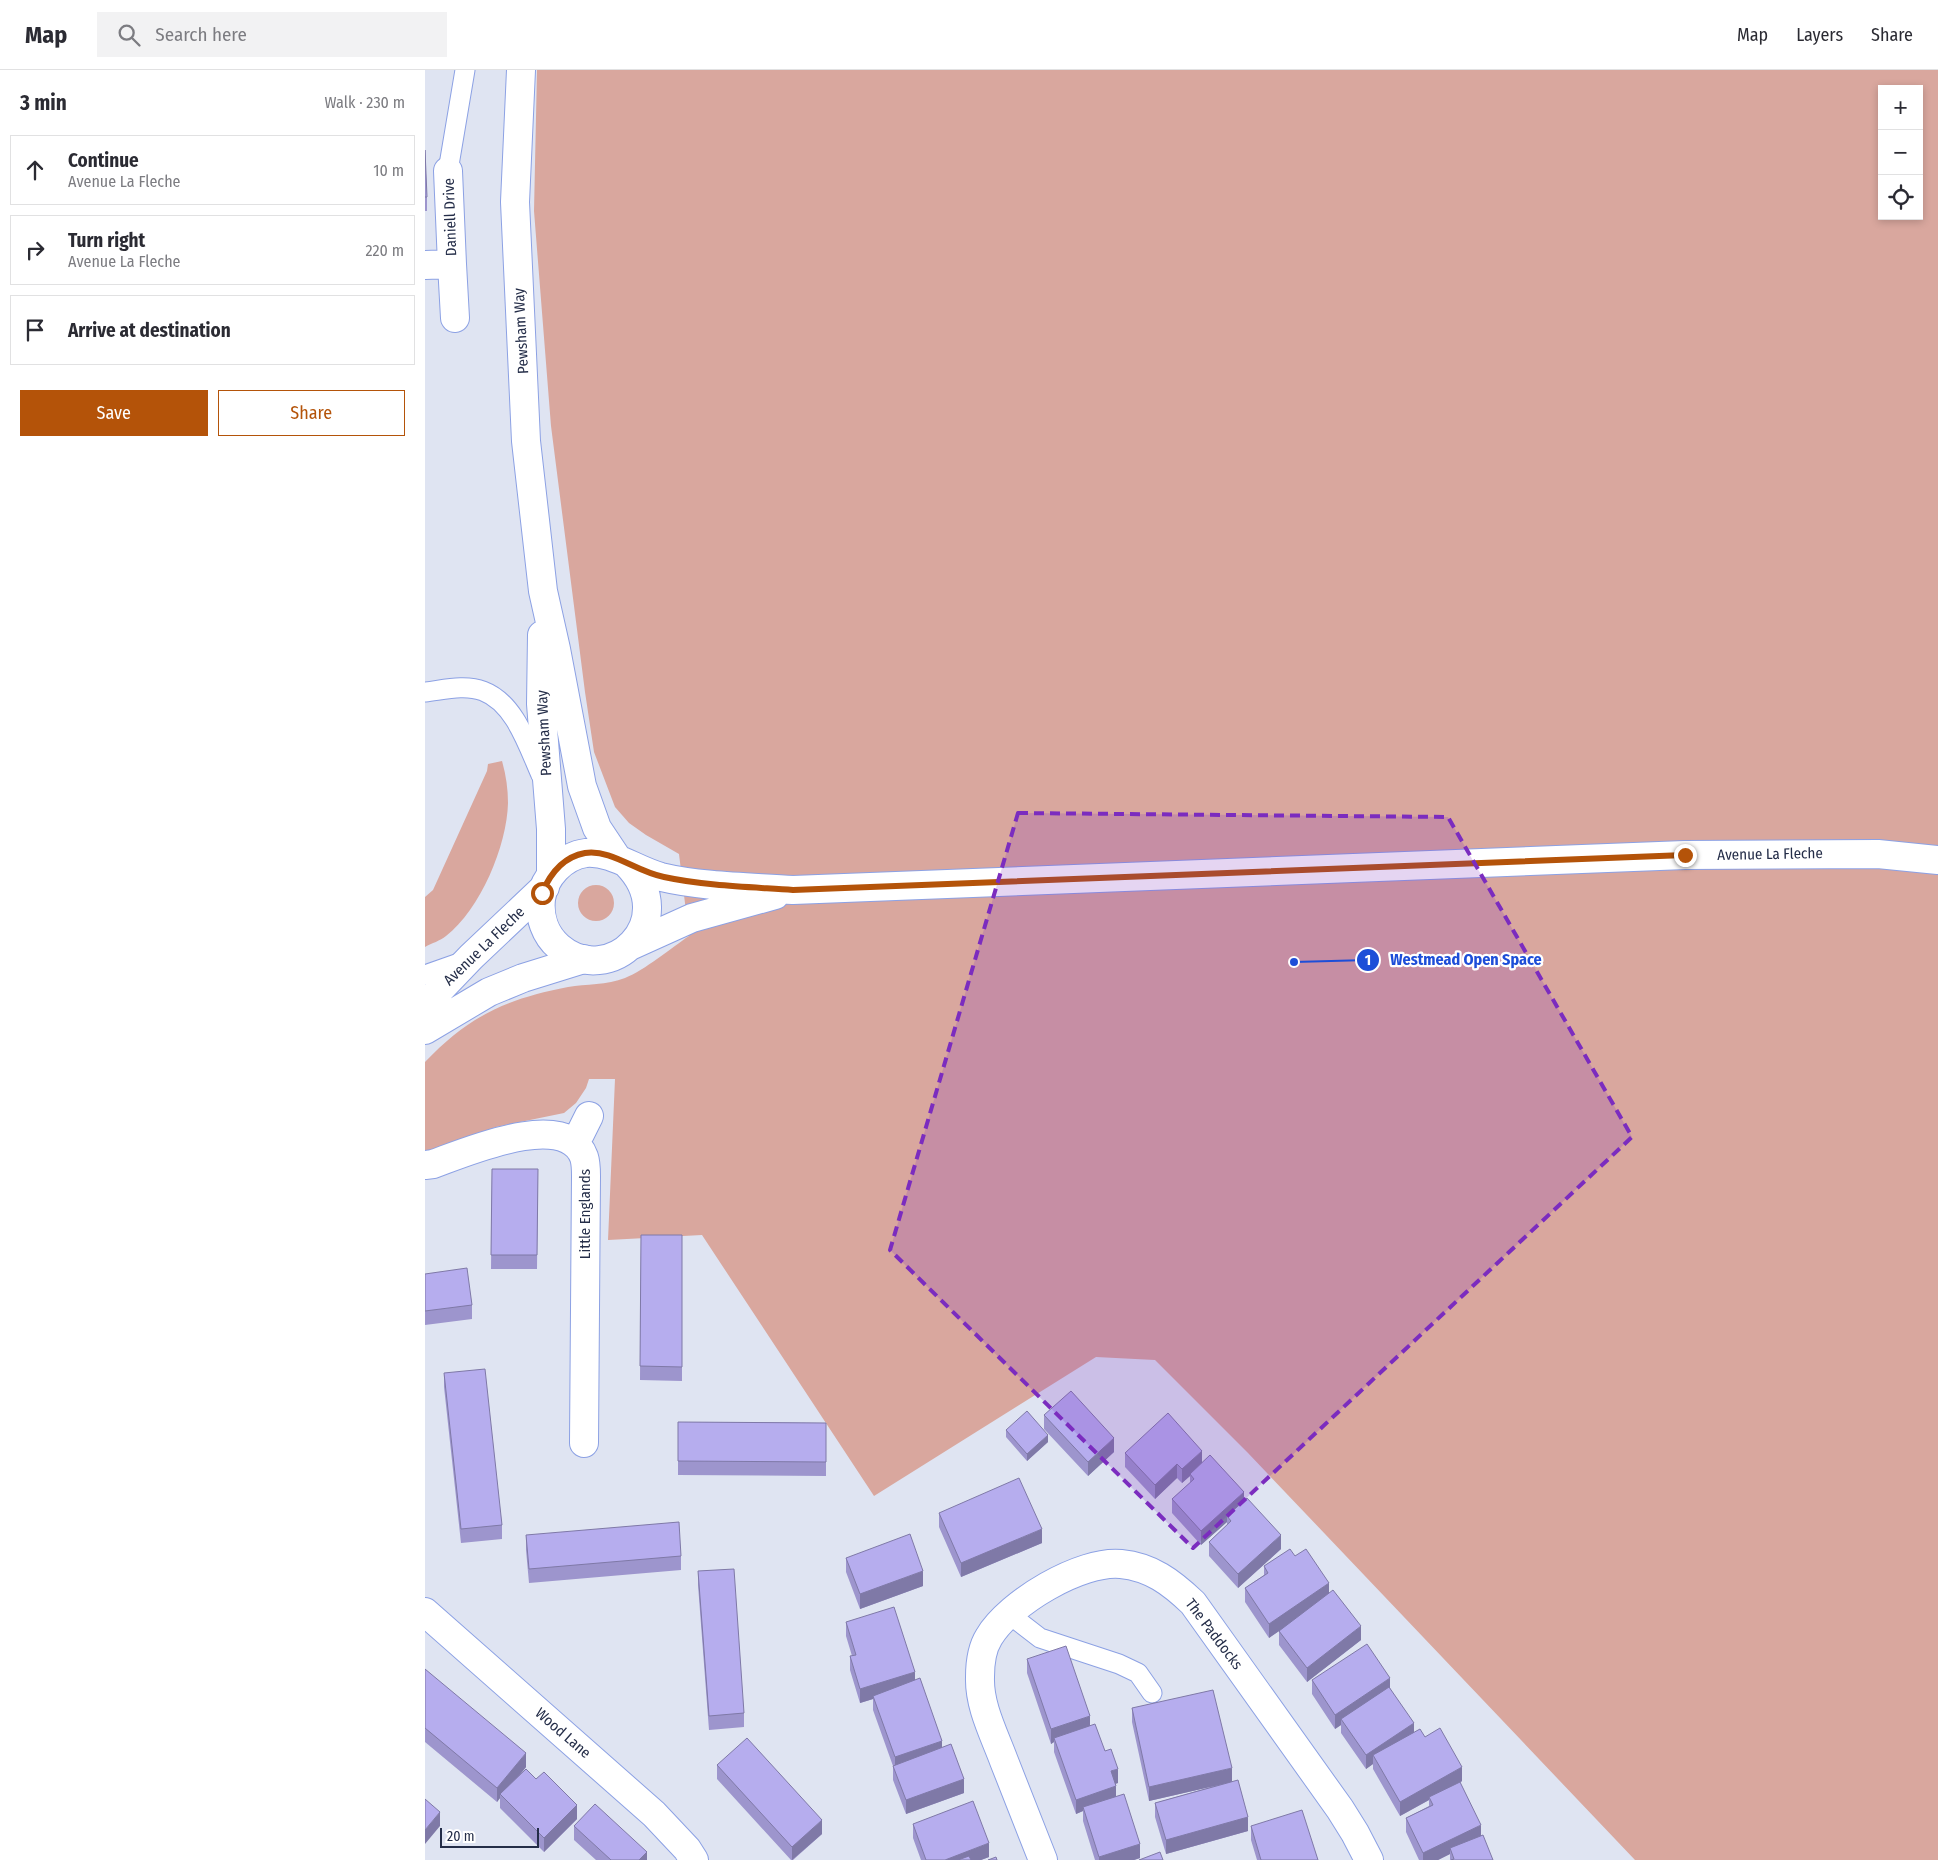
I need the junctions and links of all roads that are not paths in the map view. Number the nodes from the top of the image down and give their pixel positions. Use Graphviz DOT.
graph roads {
  1 [pos="465,70"];
  2 [pos="521,70"];
  3 [pos="448,171"];
  4 [pos="452,264"];
  5 [pos="425,265"];
  6 [pos="455,318"];
  7 [pos="543,591"];
  8 [pos="425,692"];
  9 [pos="548,789"];
  10 [pos="1938,860"];
  11 [pos="622,861"];
  12 [pos="548,881"];
  13 [pos="793,890"];
  14 [pos="630,946"];
  15 [pos="584,959"];
  16 [pos="468,960"];
  17 [pos="425,975"];
  18 [pos="425,1005"];
  19 [pos="425,1030"];
  20 [pos="589,1116"];
  21 [pos="573,1142"];
  22 [pos="425,1165"];
  23 [pos="577,1430"];
  24 [pos="425,1612"];
  25 [pos="1009,1614"];
  26 [pos="1152,1693"];
  27 [pos="694,1860"];
  28 [pos="1043,1860"];
  29 [pos="1369,1860"];
  1 -- 3 [label="lane"];
  2 -- 7 [label="main road, Pewsham Way"];
  3 -- 4 [label="main road, Daniell Drive"];
  4 -- 5 [label="main road, Daniell Drive"];
  4 -- 6 [label="main road, Daniell Drive"];
  7 -- 9 [label="main road, Pewsham Way"];
  7 -- 11 [label="main road, Pewsham Way"];
  8 -- 9 [label="lane"];
  9 -- 12 [label="main road, Pewsham Way"];
  10 -- 13 [label="main road, Avenue La Fleche"];
  11 -- 12 [label="main road, Avenue La Fleche"];
  11 -- 13 [label="main road, Avenue La Fleche"];
  11 -- 14 [label="main road, Avenue La Fleche"];
  12 -- 15 [label="main road, Avenue La Fleche"];
  12 -- 16 [label="main road, Avenue La Fleche"];
  13 -- 14 [label="main road, Avenue La Fleche"];
  14 -- 15 [label="main road, Avenue La Fleche"];
  15 -- 19 [label="main road, Avenue La Fleche"];
  16 -- 17 [label="lane"];
  16 -- 18 [label="main road, Avenue La Fleche"];
  20 -- 21 [label="main road"];
  21 -- 22 [label="main road"];
  21 -- 23 [label="main road, Little Englands"];
  24 -- 27 [label="main road, Wood Lane"];
  25 -- 26 [label="lane"];
  25 -- 28 [label="main road, The Paddocks"];
  25 -- 29 [label="main road, The Paddocks"];
}
